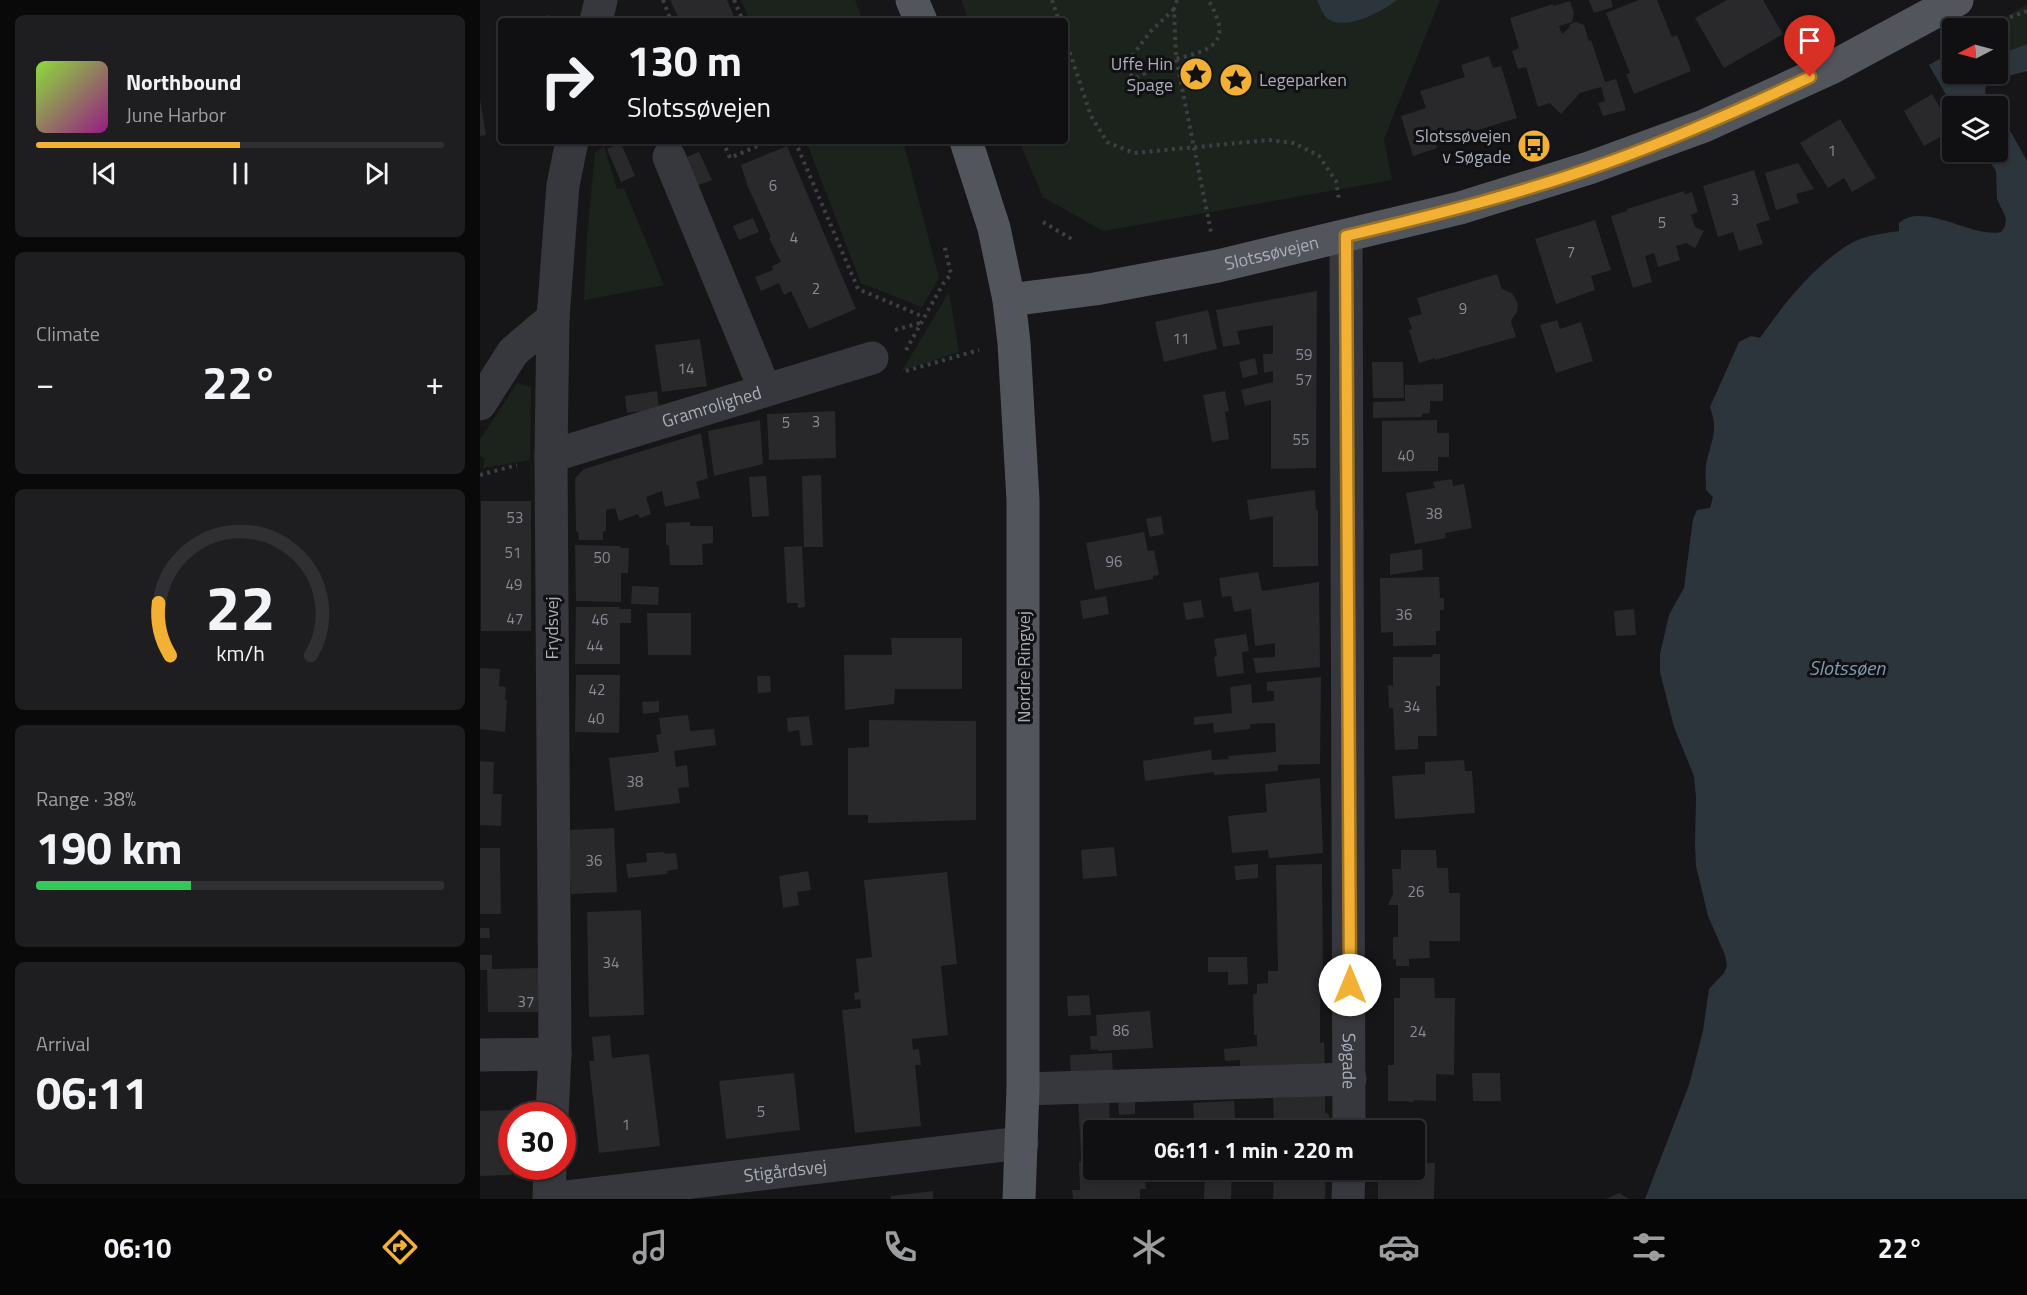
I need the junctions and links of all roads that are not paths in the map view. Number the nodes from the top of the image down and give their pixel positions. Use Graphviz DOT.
graph roads {
  1 [pos="601,0"];
  2 [pos="912,0"];
  3 [pos="1957,0"];
  4 [pos="597,18"];
  5 [pos="920,18"];
  6 [pos="571,144"];
  7 [pos="967,144"];
  8 [pos="669,157"];
  9 [pos="1346,236"];
  10 [pos="1009,300"];
  11 [pos="553,318"];
  12 [pos="872,358"];
  13 [pos="765,390"];
  14 [pos="480,404"];
  15 [pos="551,456"];
  16 [pos="555,1054"];
  17 [pos="480,1055"];
  18 [pos="1350,1079"];
  19 [pos="1023,1089"];
  20 [pos="553,1102"];
  21 [pos="1349,1120"];
  22 [pos="1022,1143"];
  23 [pos="550,1180"];
  24 [pos="1349,1180"];
  25 [pos="550,1199"];
  26 [pos="1019,1199"];
  27 [pos="1348,1199"];
  1 -- 4 [label="street"];
  2 -- 5 [label="main road"];
  3 -- 9 [label="main road, Slotssøvejen"];
  6 -- 11 [label="street, Frydsvej"];
  7 -- 10 [label="main road, Nordre Ringvej"];
  8 -- 13 [label="street"];
  9 -- 10 [label="main road, Slotssøvejen"];
  9 -- 18 [label="street, Søgade"];
  10 -- 19 [label="main road, Nordre Ringvej"];
  11 -- 14 [label="street"];
  11 -- 15 [label="street, Frydsvej"];
  12 -- 13 [label="street, Gramrolighed"];
  13 -- 15 [label="street, Gramrolighed"];
  15 -- 16 [label="street, Frydsvej"];
  16 -- 17 [label="street"];
  16 -- 20 [label="street, Frydsvej"];
  18 -- 19 [label="street"];
  18 -- 21 [label="street, Søgade"];
  19 -- 22 [label="main road, Nordre Ringvej"];
  22 -- 25 [label="street, Stigårdsvej"];
  22 -- 26 [label="main road, Nordre Ringvej"];
  23 -- 25 [label="street"];
  24 -- 27 [label="street"];
}
